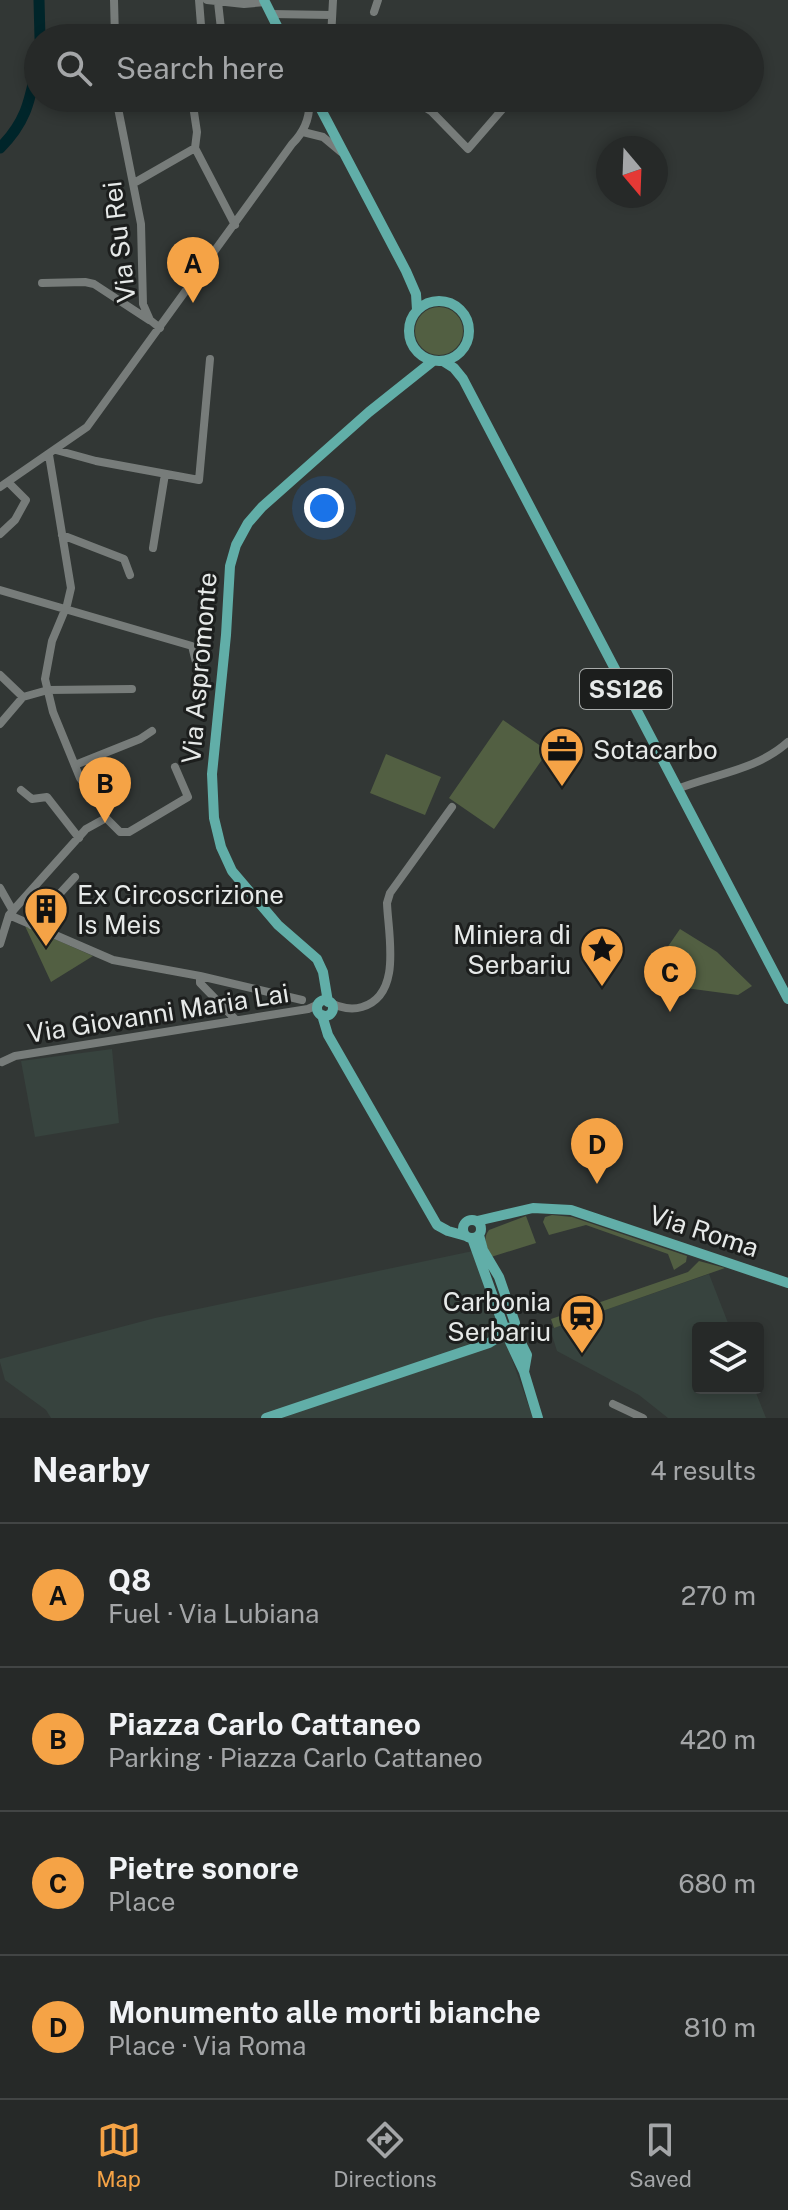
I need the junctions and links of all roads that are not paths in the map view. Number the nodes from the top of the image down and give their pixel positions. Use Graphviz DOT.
graph roads {
  1 [pos="114,0"];
  2 [pos="199,0"];
  3 [pos="207,0"];
  4 [pos="333,0"];
  5 [pos="378,0"];
  6 [pos="264,1"];
  7 [pos="218,2"];
  8 [pos="374,12"];
  9 [pos="274,13"];
  10 [pos="332,15"];
  11 [pos="115,24"];
  12 [pos="201,24"];
  13 [pos="220,24"];
  14 [pos="278,24"];
  15 [pos="332,24"];
  16 [pos="119,112"];
  17 [pos="194,112"];
  18 [pos="309,112"];
  19 [pos="321,112"];
  20 [pos="327,112"];
  21 [pos="432,112"];
  22 [pos="500,112"];
  23 [pos="333,131"];
  24 [pos="303,132"];
  25 [pos="195,148"];
  26 [pos="346,157"];
  27 [pos="134,183"];
  28 [pos="235,225"];
  29 [pos="409,278"];
  30 [pos="42,283"];
  31 [pos="433,302"];
  32 [pos="417,310"];
  33 [pos="150,320"];
  34 [pos="160,328"];
  35 [pos="412,346"];
  36 [pos="458,355"];
  37 [pos="210,359"];
  38 [pos="438,361"];
  39 [pos="463,379"];
  40 [pos="407,382"];
  41 [pos="52,453"];
  42 [pos="165,474"];
  43 [pos="4,484"];
  44 [pos="0,534"];
  45 [pos="62,535"];
  46 [pos="153,548"];
  47 [pos="130,575"];
  48 [pos="0,590"];
  49 [pos="65,609"];
  50 [pos="0,675"];
  51 [pos="201,682"];
  52 [pos="132,689"];
  53 [pos="48,690"];
  54 [pos="23,697"];
  55 [pos="0,724"];
  56 [pos="152,731"];
  57 [pos="788,742"];
  58 [pos="75,765"];
  59 [pos="175,767"];
  60 [pos="677,789"];
  61 [pos="21,790"];
  62 [pos="452,807"];
  63 [pos="106,818"];
  64 [pos="79,838"];
  65 [pos="75,877"];
  66 [pos="0,888"];
  67 [pos="11,913"];
  68 [pos="31,925"];
  69 [pos="0,944"];
  70 [pos="200,976"];
  71 [pos="788,999"];
  72 [pos="302,1000"];
  73 [pos="323,1008"];
  74 [pos="236,1020"];
  75 [pos="1,1058"];
  76 [pos="473,1231"];
  77 [pos="788,1283"];
  78 [pos="510,1335"];
  79 [pos="613,1404"];
  80 [pos="266,1418"];
  81 [pos="538,1418"];
  82 [pos="643,1418"];
  1 -- 11 [label="street"];
  2 -- 12 [label="street"];
  3 -- 7 [label="street"];
  4 -- 10 [label="street"];
  5 -- 8 [label="street"];
  6 -- 7 [label="street"];
  6 -- 9 [label="main road"];
  7 -- 13 [label="street"];
  9 -- 10 [label="street"];
  9 -- 14 [label="main road"];
  10 -- 15 [label="street"];
  16 -- 27 [label="street, Via Su Rei"];
  17 -- 25 [label="street"];
  18 -- 24 [label="street"];
  19 -- 23 [label="main road, SS126"];
  20 -- 23 [label="street"];
  21 -- 22 [label="street"];
  23 -- 26 [label="main road, SS126"];
  24 -- 26 [label="street"];
  24 -- 28 [label="street"];
  25 -- 27 [label="street"];
  25 -- 28 [label="street"];
  26 -- 29 [label="main road, SS126"];
  27 -- 33 [label="street, Via Su Rei"];
  28 -- 34 [label="street"];
  29 -- 31 [label="main road, SS126"];
  29 -- 32 [label="main road, SS126"];
  30 -- 33 [label="street"];
  31 -- 32 [label="main road"];
  31 -- 36 [label="main road, SS126"];
  32 -- 35 [label="main road, SS126"];
  33 -- 34 [label="street, Via Su Rei"];
  34 -- 41 [label="street"];
  35 -- 38 [label="main road, SS126"];
  35 -- 40 [label="main road"];
  36 -- 38 [label="main road"];
  36 -- 39 [label="main road, SS126"];
  37 -- 42 [label="street"];
  38 -- 39 [label="main road, SS126"];
  38 -- 40 [label="main road, Via Aspromonte"];
  39 -- 60 [label="main road, SS126"];
  40 -- 73 [label="main road, Via Aspromonte"];
  41 -- 42 [label="street"];
  41 -- 43 [label="street"];
  41 -- 45 [label="street"];
  42 -- 46 [label="street"];
  43 -- 44 [label="street"];
  45 -- 47 [label="street"];
  45 -- 49 [label="street"];
  48 -- 49 [label="street"];
  49 -- 51 [label="street"];
  49 -- 53 [label="street"];
  50 -- 54 [label="street"];
  52 -- 53 [label="street"];
  53 -- 54 [label="street"];
  53 -- 58 [label="street"];
  54 -- 55 [label="street"];
  56 -- 58 [label="street"];
  57 -- 60 [label="street"];
  58 -- 63 [label="street"];
  59 -- 63 [label="street"];
  60 -- 71 [label="main road, SS126"];
  61 -- 64 [label="street"];
  62 -- 73 [label="street"];
  63 -- 64 [label="street"];
  64 -- 67 [label="street"];
  65 -- 68 [label="street"];
  66 -- 67 [label="street"];
  67 -- 68 [label="street"];
  67 -- 69 [label="street"];
  68 -- 70 [label="street"];
  70 -- 72 [label="street"];
  70 -- 74 [label="street"];
  73 -- 74 [label="street, Via Giovanni Maria Lai"];
  73 -- 76 [label="main road, Via Aspromonte"];
  74 -- 75 [label="street, Via Giovanni Maria Lai"];
  76 -- 77 [label="main road, Via Roma"];
  76 -- 78 [label="main road"];
  78 -- 80 [label="main road"];
  78 -- 81 [label="main road"];
  79 -- 82 [label="street"];
}
